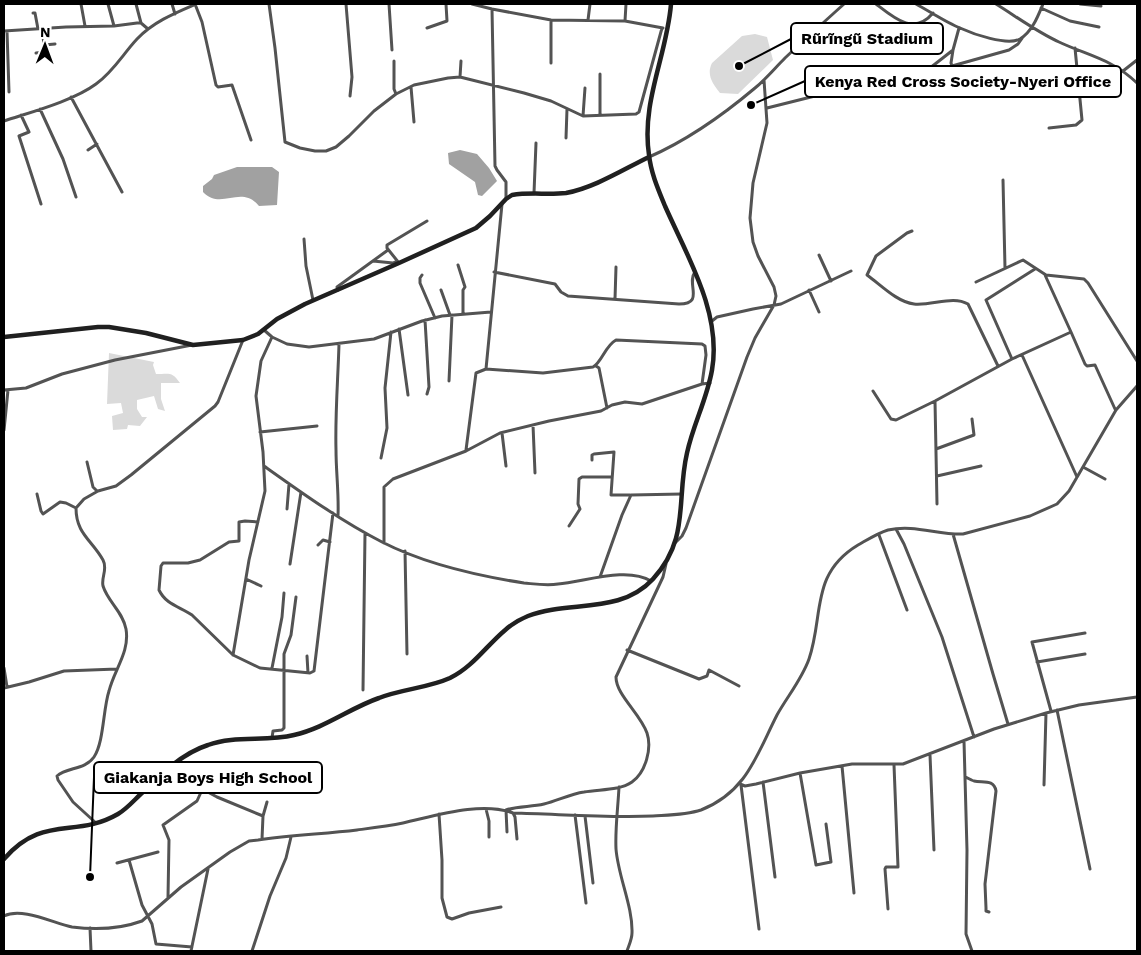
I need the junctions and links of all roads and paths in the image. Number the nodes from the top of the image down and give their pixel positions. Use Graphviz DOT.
graph roads {
  1 [pos="81,4"];
  2 [pos="108,4"];
  3 [pos="136,4"];
  4 [pos="172,4"];
  5 [pos="195,4"];
  6 [pos="269,4"];
  7 [pos="346,4"];
  8 [pos="390,4"];
  9 [pos="446,4"];
  10 [pos="472,4"];
  11 [pos="478,4"];
  12 [pos="590,4"];
  13 [pos="626,4"];
  14 [pos="671,4"];
  15 [pos="844,4"];
  16 [pos="876,4"];
  17 [pos="916,4"];
  18 [pos="996,4"];
  19 [pos="1080,4"];
  20 [pos="1042,6"];
  21 [pos="1101,6"];
  22 [pos="492,9"];
  23 [pos="933,12"];
  24 [pos="33,13"];
  25 [pos="175,14"];
  26 [pos="552,20"];
  27 [pos="588,20"];
  28 [pos="625,21"];
  29 [pos="142,23"];
  30 [pos="85,26"];
  31 [pos="114,26"];
  32 [pos="1032,27"];
  33 [pos="1099,27"];
  34 [pos="427,28"];
  35 [pos="662,28"];
  36 [pos="668,28"];
  37 [pos="959,28"];
  38 [pos="40,29"];
  39 [pos="148,29"];
  40 [pos="6,31"];
  41 [pos="1025,35"];
  42 [pos="55,44"];
  43 [pos="44,45"];
  44 [pos="1075,48"];
  45 [pos="392,50"];
  46 [pos="953,50"];
  47 [pos="36,53"];
  48 [pos="1137,60"];
  49 [pos="394,61"];
  50 [pos="461,61"];
  51 [pos="550,63"];
  52 [pos="1123,71"];
  53 [pos="600,74"];
  54 [pos="8,77"];
  55 [pos="4,78"];
  56 [pos="460,78"];
  57 [pos="764,80"];
  58 [pos="1137,83"];
  59 [pos="494,86"];
  60 [pos="411,87"];
  61 [pos="585,88"];
  62 [pos="9,92"];
  63 [pos="396,94"];
  64 [pos="350,96"];
  65 [pos="72,97"];
  66 [pos="40,108"];
  67 [pos="767,108"];
  68 [pos="567,109"];
  69 [pos="21,115"];
  70 [pos="600,115"];
  71 [pos="583,116"];
  72 [pos="4,121"];
  73 [pos="414,122"];
  74 [pos="1049,128"];
  75 [pos="566,138"];
  76 [pos="251,140"];
  77 [pos="536,143"];
  78 [pos="97,144"];
  79 [pos="88,150"];
  80 [pos="649,157"];
  81 [pos="1003,180"];
  82 [pos="122,192"];
  83 [pos="534,194"];
  84 [pos="76,197"];
  85 [pos="506,199"];
  86 [pos="502,203"];
  87 [pos="41,204"];
  88 [pos="427,221"];
  89 [pos="912,231"];
  90 [pos="304,239"];
  91 [pos="388,250"];
  92 [pos="819,255"];
  93 [pos="372,261"];
  94 [pos="398,262"];
  95 [pos="458,265"];
  96 [pos="616,267"];
  97 [pos="1005,268"];
  98 [pos="1035,269"];
  99 [pos="851,271"];
  100 [pos="494,272"];
  101 [pos="695,272"];
  102 [pos="1045,275"];
  103 [pos="422,276"];
  104 [pos="831,281"];
  105 [pos="976,282"];
  106 [pos="338,290"];
  107 [pos="441,290"];
  108 [pos="809,290"];
  109 [pos="313,300"];
  110 [pos="615,300"];
  111 [pos="774,305"];
  112 [pos="491,312"];
  113 [pos="819,312"];
  114 [pos="464,313"];
  115 [pos="451,315"];
  116 [pos="435,318"];
  117 [pos="425,320"];
  118 [pos="712,320"];
  119 [pos="399,329"];
  120 [pos="264,330"];
  121 [pos="390,332"];
  122 [pos="1071,332"];
  123 [pos="4,337"];
  124 [pos="272,337"];
  125 [pos="243,340"];
  126 [pos="339,344"];
  127 [pos="193,345"];
  128 [pos="1022,355"];
  129 [pos="1012,359"];
  130 [pos="1137,361"];
  131 [pos="595,366"];
  132 [pos="998,366"];
  133 [pos="486,369"];
  134 [pos="448,381"];
  135 [pos="710,383"];
  136 [pos="702,384"];
  137 [pos="1137,386"];
  138 [pos="6,390"];
  139 [pos="873,391"];
  140 [pos="427,394"];
  141 [pos="408,395"];
  142 [pos="935,401"];
  143 [pos="607,408"];
  144 [pos="1116,410"];
  145 [pos="972,419"];
  146 [pos="533,425"];
  147 [pos="317,426"];
  148 [pos="4,430"];
  149 [pos="260,432"];
  150 [pos="502,433"];
  151 [pos="936,449"];
  152 [pos="466,451"];
  153 [pos="381,458"];
  154 [pos="592,460"];
  155 [pos="87,462"];
  156 [pos="264,466"];
  157 [pos="506,466"];
  158 [pos="981,466"];
  159 [pos="1083,467"];
  160 [pos="535,473"];
  161 [pos="937,476"];
  162 [pos="612,477"];
  163 [pos="1077,477"];
  164 [pos="1106,479"];
  165 [pos="289,483"];
  166 [pos="98,491"];
  167 [pos="302,492"];
  168 [pos="37,494"];
  169 [pos="682,494"];
  170 [pos="631,495"];
  171 [pos="938,504"];
  172 [pos="76,508"];
  173 [pos="287,509"];
  174 [pos="333,513"];
  175 [pos="338,516"];
  176 [pos="258,522"];
  177 [pos="569,526"];
  178 [pos="896,529"];
  179 [pos="365,532"];
  180 [pos="879,534"];
  181 [pos="953,534"];
  182 [pos="330,542"];
  183 [pos="384,543"];
  184 [pos="676,544"];
  185 [pos="318,545"];
  186 [pos="405,551"];
  187 [pos="666,563"];
  188 [pos="290,564"];
  189 [pos="600,577"];
  190 [pos="246,579"];
  191 [pos="651,582"];
  192 [pos="261,586"];
  193 [pos="284,592"];
  194 [pos="296,597"];
  195 [pos="907,610"];
  196 [pos="1085,633"];
  197 [pos="627,650"];
  198 [pos="408,654"];
  199 [pos="1085,654"];
  200 [pos="233,655"];
  201 [pos="307,656"];
  202 [pos="1037,662"];
  203 [pos="4,668"];
  204 [pos="272,668"];
  205 [pos="117,669"];
  206 [pos="285,670"];
  207 [pos="308,672"];
  208 [pos="739,686"];
  209 [pos="5,688"];
  210 [pos="363,690"];
  211 [pos="1137,696"];
  212 [pos="1057,710"];
  213 [pos="1051,712"];
  214 [pos="1046,713"];
  215 [pos="1008,724"];
  216 [pos="974,737"];
  217 [pos="272,738"];
  218 [pos="964,741"];
  219 [pos="930,755"];
  220 [pos="894,764"];
  221 [pos="842,766"];
  222 [pos="800,773"];
  223 [pos="965,777"];
  224 [pos="763,782"];
  225 [pos="740,784"];
  226 [pos="1044,785"];
  227 [pos="620,787"];
  228 [pos="267,802"];
  229 [pos="486,809"];
  230 [pos="506,810"];
  231 [pos="513,813"];
  232 [pos="439,814"];
  233 [pos="575,815"];
  234 [pos="263,816"];
  235 [pos="585,816"];
  236 [pos="617,818"];
  237 [pos="97,823"];
  238 [pos="826,824"];
  239 [pos="507,832"];
  240 [pos="291,836"];
  241 [pos="489,838"];
  242 [pos="262,839"];
  243 [pos="516,839"];
  244 [pos="934,850"];
  245 [pos="158,852"];
  246 [pos="4,859"];
  247 [pos="129,860"];
  248 [pos="118,863"];
  249 [pos="208,868"];
  250 [pos="1090,869"];
  251 [pos="775,878"];
  252 [pos="593,883"];
  253 [pos="854,893"];
  254 [pos="168,898"];
  255 [pos="586,904"];
  256 [pos="501,907"];
  257 [pos="888,909"];
  258 [pos="989,912"];
  259 [pos="4,916"];
  260 [pos="148,917"];
  261 [pos="90,928"];
  262 [pos="759,929"];
  263 [pos="192,949"];
  264 [pos="91,951"];
  265 [pos="252,951"];
  266 [pos="627,951"];
  267 [pos="972,951"];
  1 -- 30 [label="street"];
  2 -- 31 [label="street"];
  3 -- 29 [label="street"];
  4 -- 25 [label="street"];
  5 -- 25 [label="street"];
  5 -- 76 [label="street"];
  6 -- 63 [label="street"];
  7 -- 64 [label="street"];
  8 -- 45 [label="street"];
  9 -- 34 [label="street"];
  10 -- 11 [label="street"];
  11 -- 22 [label="street"];
  12 -- 27 [label="street"];
  13 -- 28 [label="street"];
  14 -- 36 [label="main road"];
  15 -- 57 [label="street"];
  16 -- 23 [label="street"];
  17 -- 23 [label="street"];
  18 -- 32 [label="street"];
  19 -- 21 [label="street"];
  20 -- 32 [label="street"];
  20 -- 33 [label="street"];
  22 -- 26 [label="street"];
  22 -- 59 [label="street"];
  23 -- 37 [label="street"];
  24 -- 38 [label="street"];
  25 -- 39 [label="street"];
  26 -- 27 [label="street"];
  26 -- 51 [label="street"];
  27 -- 28 [label="street"];
  28 -- 35 [label="street"];
  29 -- 31 [label="street"];
  29 -- 39 [label="street"];
  30 -- 31 [label="street"];
  30 -- 38 [label="street"];
  32 -- 41 [label="street"];
  32 -- 44 [label="street"];
  35 -- 36 [label="street"];
  35 -- 70 [label="street"];
  36 -- 80 [label="main road"];
  37 -- 41 [label="street"];
  37 -- 46 [label="street"];
  38 -- 40 [label="street"];
  38 -- 43 [label="street"];
  39 -- 65 [label="street"];
  40 -- 54 [label="street"];
  41 -- 46 [label="street"];
  42 -- 43 [label="street"];
  43 -- 47 [label="street"];
  44 -- 52 [label="street"];
  44 -- 74 [label="street"];
  46 -- 67 [label="street"];
  48 -- 52 [label="street"];
  49 -- 63 [label="street"];
  50 -- 56 [label="street"];
  52 -- 58 [label="street"];
  53 -- 70 [label="street"];
  54 -- 55 [label="street"];
  54 -- 62 [label="street"];
  56 -- 59 [label="street"];
  56 -- 60 [label="street"];
  57 -- 67 [label="street"];
  57 -- 80 [label="street"];
  59 -- 68 [label="street"];
  59 -- 85 [label="street"];
  60 -- 63 [label="street"];
  60 -- 73 [label="street"];
  61 -- 71 [label="street"];
  65 -- 66 [label="street"];
  65 -- 78 [label="street"];
  66 -- 69 [label="street"];
  66 -- 84 [label="street"];
  67 -- 111 [label="street"];
  68 -- 71 [label="street"];
  68 -- 75 [label="street"];
  69 -- 72 [label="street"];
  69 -- 87 [label="street"];
  70 -- 71 [label="street"];
  77 -- 83 [label="street"];
  78 -- 79 [label="street"];
  78 -- 82 [label="street"];
  80 -- 83 [label="main road"];
  80 -- 101 [label="main road"];
  81 -- 97 [label="street"];
  83 -- 85 [label="main road"];
  85 -- 86 [label="main road"];
  86 -- 94 [label="main road"];
  86 -- 100 [label="street"];
  88 -- 91 [label="street"];
  89 -- 132 [label="street"];
  90 -- 109 [label="street"];
  91 -- 93 [label="street"];
  91 -- 94 [label="street"];
  92 -- 104 [label="street"];
  93 -- 94 [label="street"];
  93 -- 106 [label="street"];
  94 -- 106 [label="main road"];
  95 -- 114 [label="street"];
  96 -- 110 [label="street"];
  97 -- 98 [label="street"];
  97 -- 105 [label="street"];
  98 -- 102 [label="street"];
  98 -- 129 [label="street"];
  99 -- 104 [label="street"];
  100 -- 110 [label="street"];
  100 -- 112 [label="street"];
  101 -- 110 [label="street"];
  101 -- 118 [label="main road"];
  102 -- 122 [label="street"];
  102 -- 130 [label="street"];
  103 -- 116 [label="street"];
  104 -- 108 [label="street"];
  106 -- 109 [label="main road"];
  107 -- 115 [label="street"];
  108 -- 111 [label="street"];
  108 -- 113 [label="street"];
  109 -- 120 [label="main road"];
  111 -- 118 [label="street"];
  111 -- 184 [label="street"];
  112 -- 114 [label="street"];
  112 -- 133 [label="street"];
  114 -- 115 [label="street"];
  115 -- 116 [label="street"];
  115 -- 134 [label="street"];
  116 -- 117 [label="street"];
  117 -- 119 [label="street"];
  117 -- 140 [label="street"];
  118 -- 135 [label="main road"];
  119 -- 121 [label="street"];
  119 -- 141 [label="street"];
  120 -- 124 [label="street"];
  120 -- 125 [label="main road"];
  121 -- 126 [label="street"];
  121 -- 153 [label="street"];
  122 -- 128 [label="street"];
  122 -- 144 [label="street"];
  123 -- 127 [label="main road"];
  124 -- 126 [label="street"];
  124 -- 149 [label="street"];
  125 -- 127 [label="main road"];
  125 -- 166 [label="street"];
  126 -- 175 [label="street"];
  127 -- 138 [label="street"];
  128 -- 129 [label="street"];
  128 -- 163 [label="street"];
  129 -- 132 [label="street"];
  131 -- 133 [label="street"];
  131 -- 136 [label="street"];
  131 -- 143 [label="street"];
  132 -- 142 [label="street"];
  133 -- 152 [label="street"];
  135 -- 136 [label="street"];
  135 -- 169 [label="main road"];
  136 -- 143 [label="street"];
  137 -- 144 [label="street"];
  138 -- 148 [label="street"];
  139 -- 142 [label="street"];
  142 -- 151 [label="street"];
  143 -- 146 [label="street"];
  144 -- 159 [label="street"];
  145 -- 151 [label="street"];
  146 -- 150 [label="street"];
  146 -- 160 [label="street"];
  147 -- 149 [label="street"];
  149 -- 156 [label="street"];
  150 -- 152 [label="street"];
  150 -- 157 [label="street"];
  151 -- 161 [label="street"];
  152 -- 183 [label="street"];
  154 -- 162 [label="street"];
  155 -- 166 [label="street"];
  156 -- 165 [label="street"];
  156 -- 176 [label="street"];
  158 -- 161 [label="street"];
  159 -- 163 [label="street"];
  159 -- 164 [label="street"];
  161 -- 171 [label="street"];
  162 -- 170 [label="street"];
  162 -- 177 [label="street"];
  163 -- 181 [label="street"];
  165 -- 167 [label="street"];
  165 -- 173 [label="street"];
  166 -- 172 [label="street"];
  167 -- 174 [label="street"];
  167 -- 188 [label="street"];
  168 -- 172 [label="street"];
  169 -- 170 [label="street"];
  169 -- 184 [label="main road"];
  170 -- 189 [label="street"];
  172 -- 205 [label="street"];
  174 -- 175 [label="street"];
  174 -- 182 [label="street"];
  175 -- 179 [label="street"];
  176 -- 190 [label="street"];
  176 -- 200 [label="street"];
  178 -- 180 [label="street"];
  178 -- 181 [label="street"];
  178 -- 216 [label="street"];
  179 -- 183 [label="street"];
  179 -- 210 [label="street"];
  180 -- 195 [label="street"];
  180 -- 225 [label="street"];
  181 -- 215 [label="street"];
  182 -- 185 [label="street"];
  182 -- 207 [label="street"];
  183 -- 186 [label="street"];
  184 -- 187 [label="main road"];
  186 -- 189 [label="street"];
  186 -- 198 [label="street"];
  187 -- 191 [label="main road"];
  187 -- 197 [label="street"];
  189 -- 191 [label="street"];
  190 -- 192 [label="street"];
  190 -- 200 [label="street"];
  191 -- 217 [label="main road"];
  193 -- 204 [label="street"];
  194 -- 206 [label="street"];
  196 -- 202 [label="street"];
  197 -- 208 [label="street"];
  197 -- 227 [label="street"];
  199 -- 202 [label="street"];
  200 -- 204 [label="street"];
  201 -- 207 [label="street"];
  202 -- 213 [label="street"];
  203 -- 209 [label="street"];
  204 -- 206 [label="street"];
  205 -- 209 [label="street"];
  205 -- 237 [label="street"];
  206 -- 207 [label="street"];
  206 -- 217 [label="street"];
  211 -- 212 [label="street"];
  212 -- 213 [label="street"];
  212 -- 250 [label="street"];
  213 -- 214 [label="street"];
  214 -- 215 [label="street"];
  214 -- 226 [label="street"];
  215 -- 216 [label="street"];
  216 -- 218 [label="street"];
  217 -- 237 [label="main road"];
  218 -- 219 [label="street"];
  218 -- 223 [label="street"];
  219 -- 220 [label="street"];
  219 -- 244 [label="street"];
  220 -- 221 [label="street"];
  220 -- 257 [label="street"];
  221 -- 222 [label="street"];
  221 -- 253 [label="street"];
  222 -- 224 [label="street"];
  222 -- 238 [label="street"];
  223 -- 258 [label="street"];
  223 -- 267 [label="street"];
  224 -- 225 [label="street"];
  224 -- 251 [label="street"];
  225 -- 236 [label="street"];
  225 -- 262 [label="street"];
  227 -- 230 [label="street"];
  227 -- 236 [label="street"];
  228 -- 234 [label="street"];
  229 -- 230 [label="street"];
  229 -- 232 [label="street"];
  229 -- 241 [label="street"];
  230 -- 231 [label="street"];
  230 -- 239 [label="street"];
  231 -- 233 [label="street"];
  231 -- 243 [label="street"];
  232 -- 240 [label="street"];
  232 -- 256 [label="street"];
  233 -- 235 [label="street"];
  233 -- 255 [label="street"];
  234 -- 242 [label="street"];
  234 -- 254 [label="street"];
  235 -- 236 [label="street"];
  235 -- 252 [label="street"];
  236 -- 266 [label="street"];
  237 -- 246 [label="main road"];
  240 -- 242 [label="street"];
  240 -- 265 [label="street"];
  242 -- 249 [label="street"];
  245 -- 247 [label="street"];
  247 -- 248 [label="street"];
  247 -- 260 [label="street"];
  249 -- 254 [label="street"];
  249 -- 263 [label="street"];
  254 -- 260 [label="street"];
  259 -- 261 [label="street"];
  260 -- 261 [label="street"];
  260 -- 263 [label="street"];
  261 -- 264 [label="street"];
}
